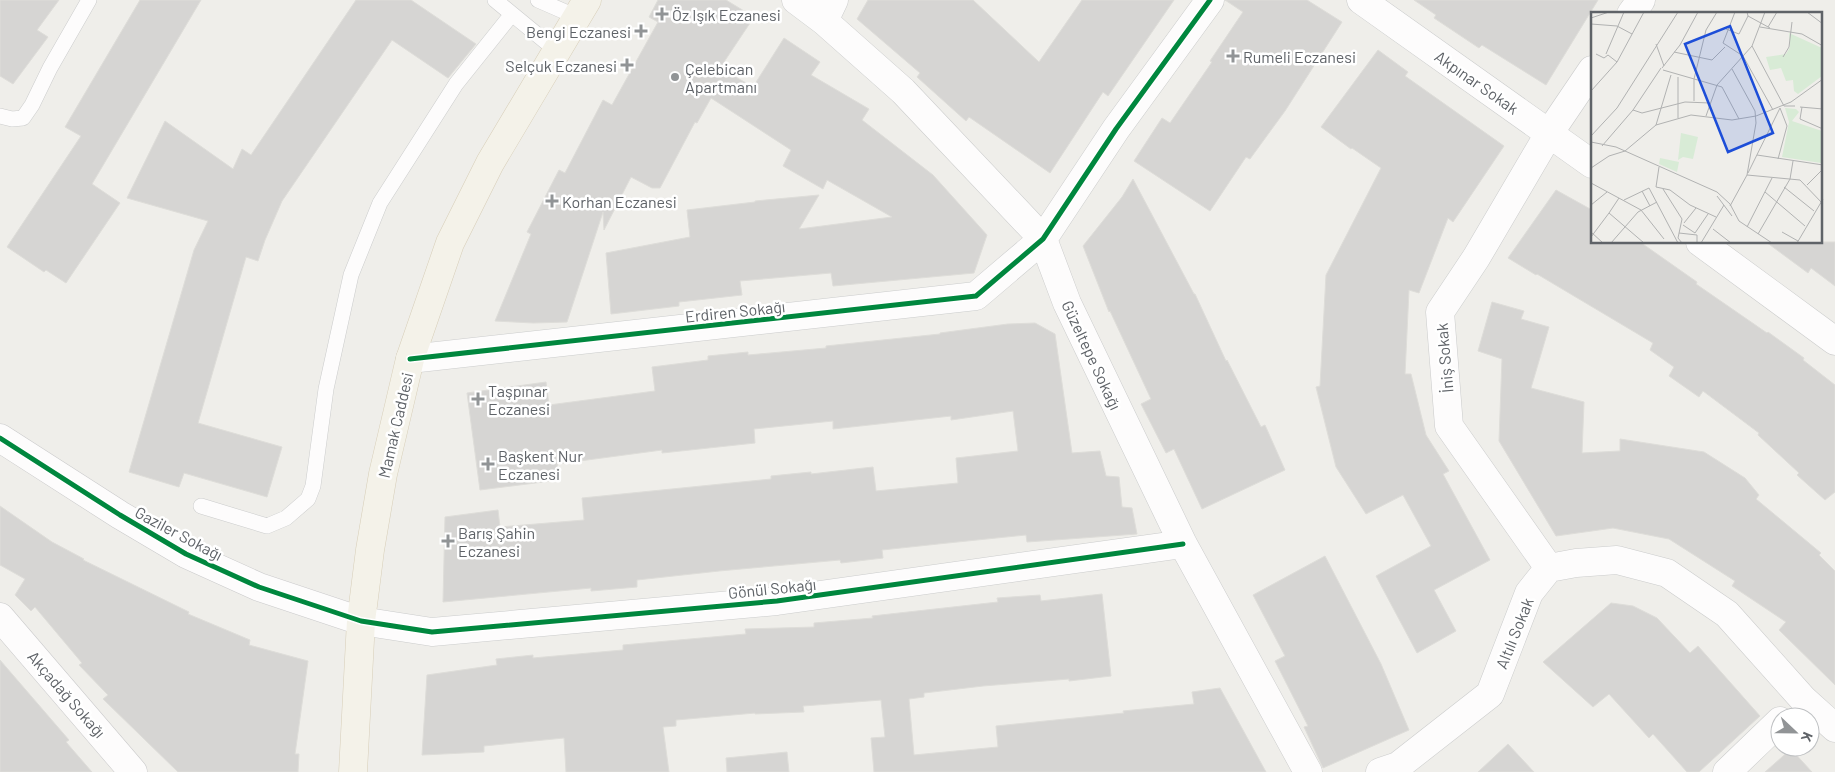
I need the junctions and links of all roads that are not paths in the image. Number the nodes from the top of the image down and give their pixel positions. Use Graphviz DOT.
graph roads {
  1 [pos="88,0"];
  2 [pos="495,0"];
  3 [pos="538,0"];
  4 [pos="796,0"];
  5 [pos="1210,0"];
  6 [pos="1361,0"];
  7 [pos="1641,0"];
  8 [pos="582,8"];
  9 [pos="829,10"];
  10 [pos="1632,12"];
  11 [pos="512,14"];
  12 [pos="557,51"];
  13 [pos="1591,71"];
  14 [pos="0,116"];
  15 [pos="1550,132"];
  16 [pos="1591,163"];
  17 [pos="1043,239"];
  18 [pos="1703,244"];
  19 [pos="1835,341"];
  20 [pos="410,359"];
  21 [pos="0,438"];
  22 [pos="201,506"];
  23 [pos="1183,544"];
  24 [pos="1549,568"];
  25 [pos="0,617"];
  26 [pos="361,621"];
  27 [pos="1792,707"];
  28 [pos="1820,721"];
  29 [pos="1835,728"];
  30 [pos="1770,731"];
  31 [pos="133,772"];
  32 [pos="353,772"];
  33 [pos="1308,772"];
  34 [pos="1380,772"];
  35 [pos="1727,772"];
  1 -- 14 [label="lane"];
  2 -- 11 [label="lane"];
  3 -- 8 [label="lane"];
  4 -- 9 [label="street, Güzeltepe Sokağı"];
  5 -- 17 [label="street, Erdiren Sokağı"];
  6 -- 15 [label="street, Akpınar Sokak"];
  7 -- 10 [label="street"];
  8 -- 12 [label="main road, Mamak Caddesi"];
  9 -- 17 [label="street, Güzeltepe Sokağı"];
  11 -- 12 [label="lane"];
  11 -- 22 [label="lane"];
  12 -- 20 [label="main road, Mamak Caddesi"];
  13 -- 15 [label="street, İniş Sokak"];
  15 -- 16 [label="street, Akpınar Sokak"];
  15 -- 24 [label="street, İniş Sokak"];
  17 -- 20 [label="street, Erdiren Sokağı"];
  17 -- 23 [label="street, Güzeltepe Sokağı"];
  18 -- 19 [label="street"];
  20 -- 26 [label="main road, Mamak Caddesi"];
  21 -- 26 [label="street, Gaziler Sokağı"];
  23 -- 26 [label="street, Gönül Sokağı"];
  23 -- 33 [label="street, Güzeltepe Sokağı"];
  24 -- 27 [label="street"];
  24 -- 34 [label="street, Altılı Sokak"];
  25 -- 31 [label="street, Akçadağ Sokağı"];
  26 -- 32 [label="main road, Mamak Caddesi"];
  28 -- 29 [label="street"];
  30 -- 35 [label="street"];
}
